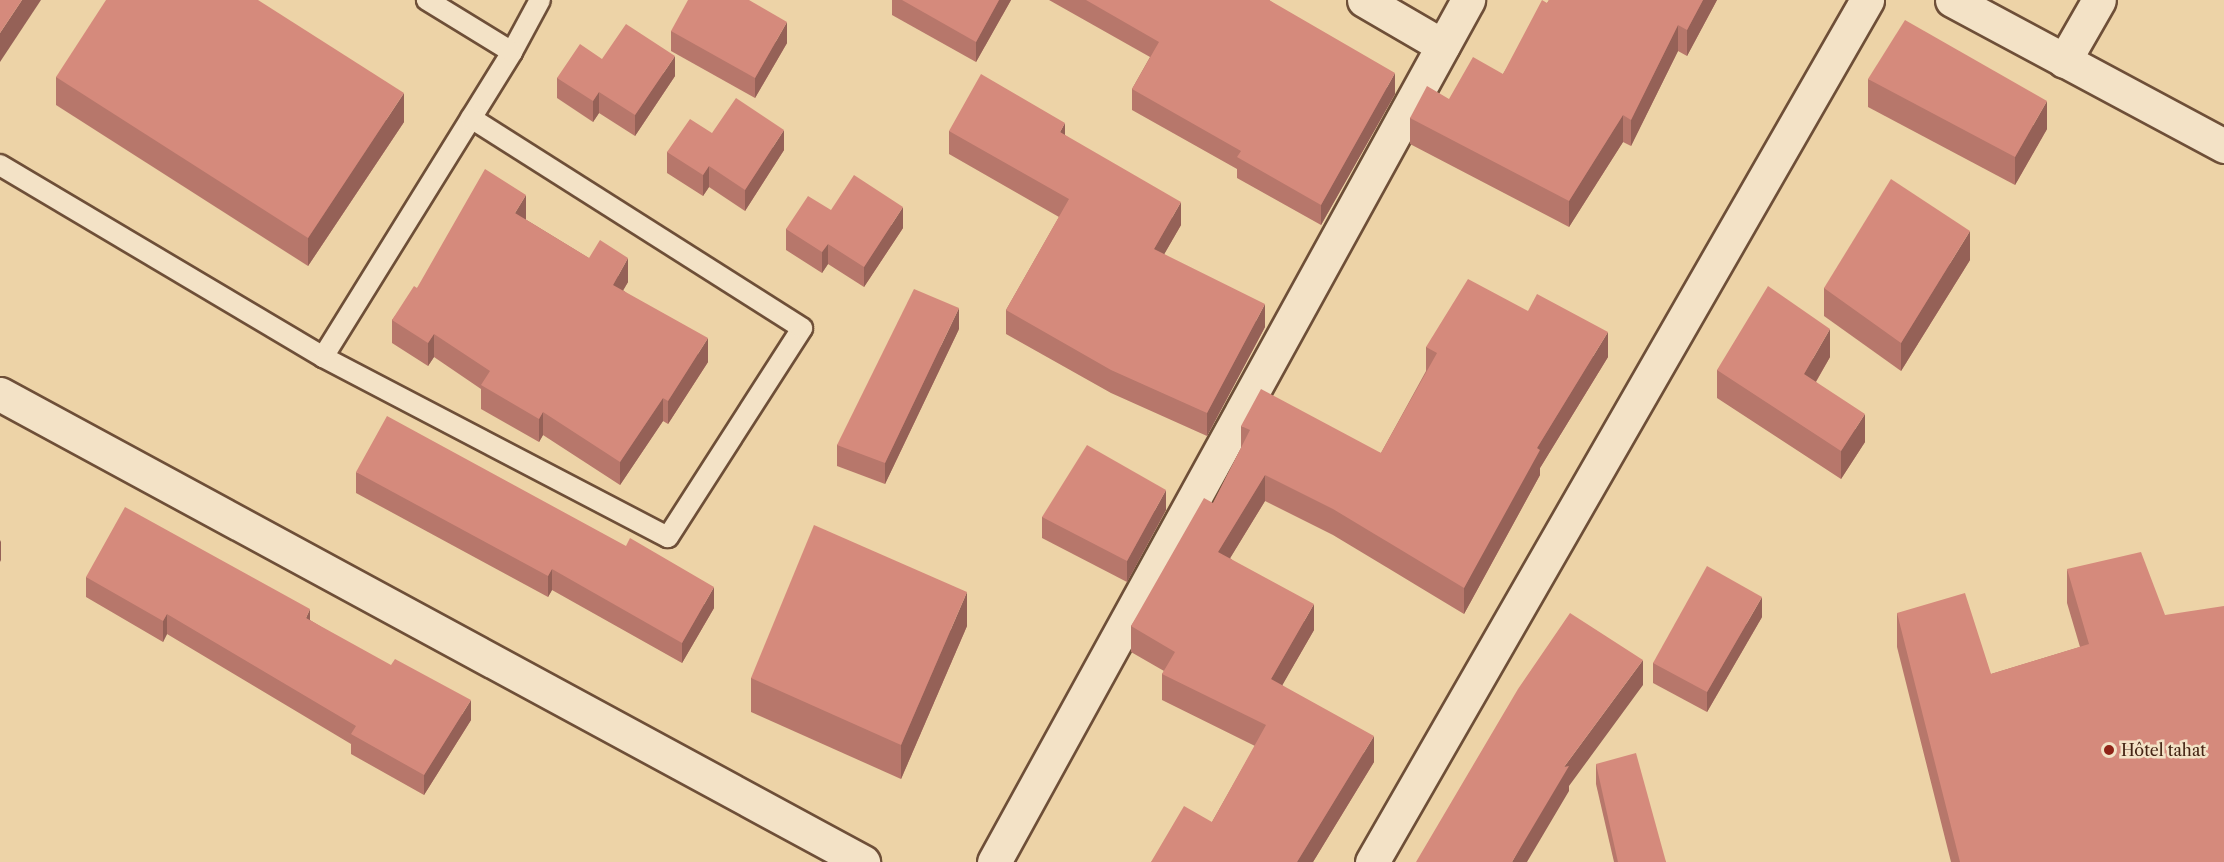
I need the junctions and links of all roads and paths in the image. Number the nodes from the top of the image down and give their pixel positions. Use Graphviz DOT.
graph roads {
  1 [pos="427,0"];
  2 [pos="540,0"];
  3 [pos="1364,0"];
  4 [pos="1468,0"];
  5 [pos="1867,0"];
  6 [pos="1952,0"];
  7 [pos="2099,0"];
  8 [pos="1443,46"];
  9 [pos="512,52"];
  10 [pos="2064,61"];
  11 [pos="471,118"];
  12 [pos="2224,146"];
  13 [pos="0,165"];
  14 [pos="323,357"];
  15 [pos="0,394"];
  16 [pos="863,862"];
  17 [pos="994,862"];
  18 [pos="1372,862"];
  1 -- 9 [label="lane"];
  2 -- 9 [label="lane"];
  3 -- 8 [label="street"];
  4 -- 8 [label="street"];
  5 -- 18 [label="street"];
  6 -- 10 [label="street"];
  7 -- 10 [label="street"];
  8 -- 17 [label="street"];
  9 -- 11 [label="lane"];
  10 -- 12 [label="street"];
  11 -- 14 [label="lane"];
  11 -- 14 [label="lane"];
  13 -- 14 [label="lane"];
  15 -- 16 [label="street"];
}
